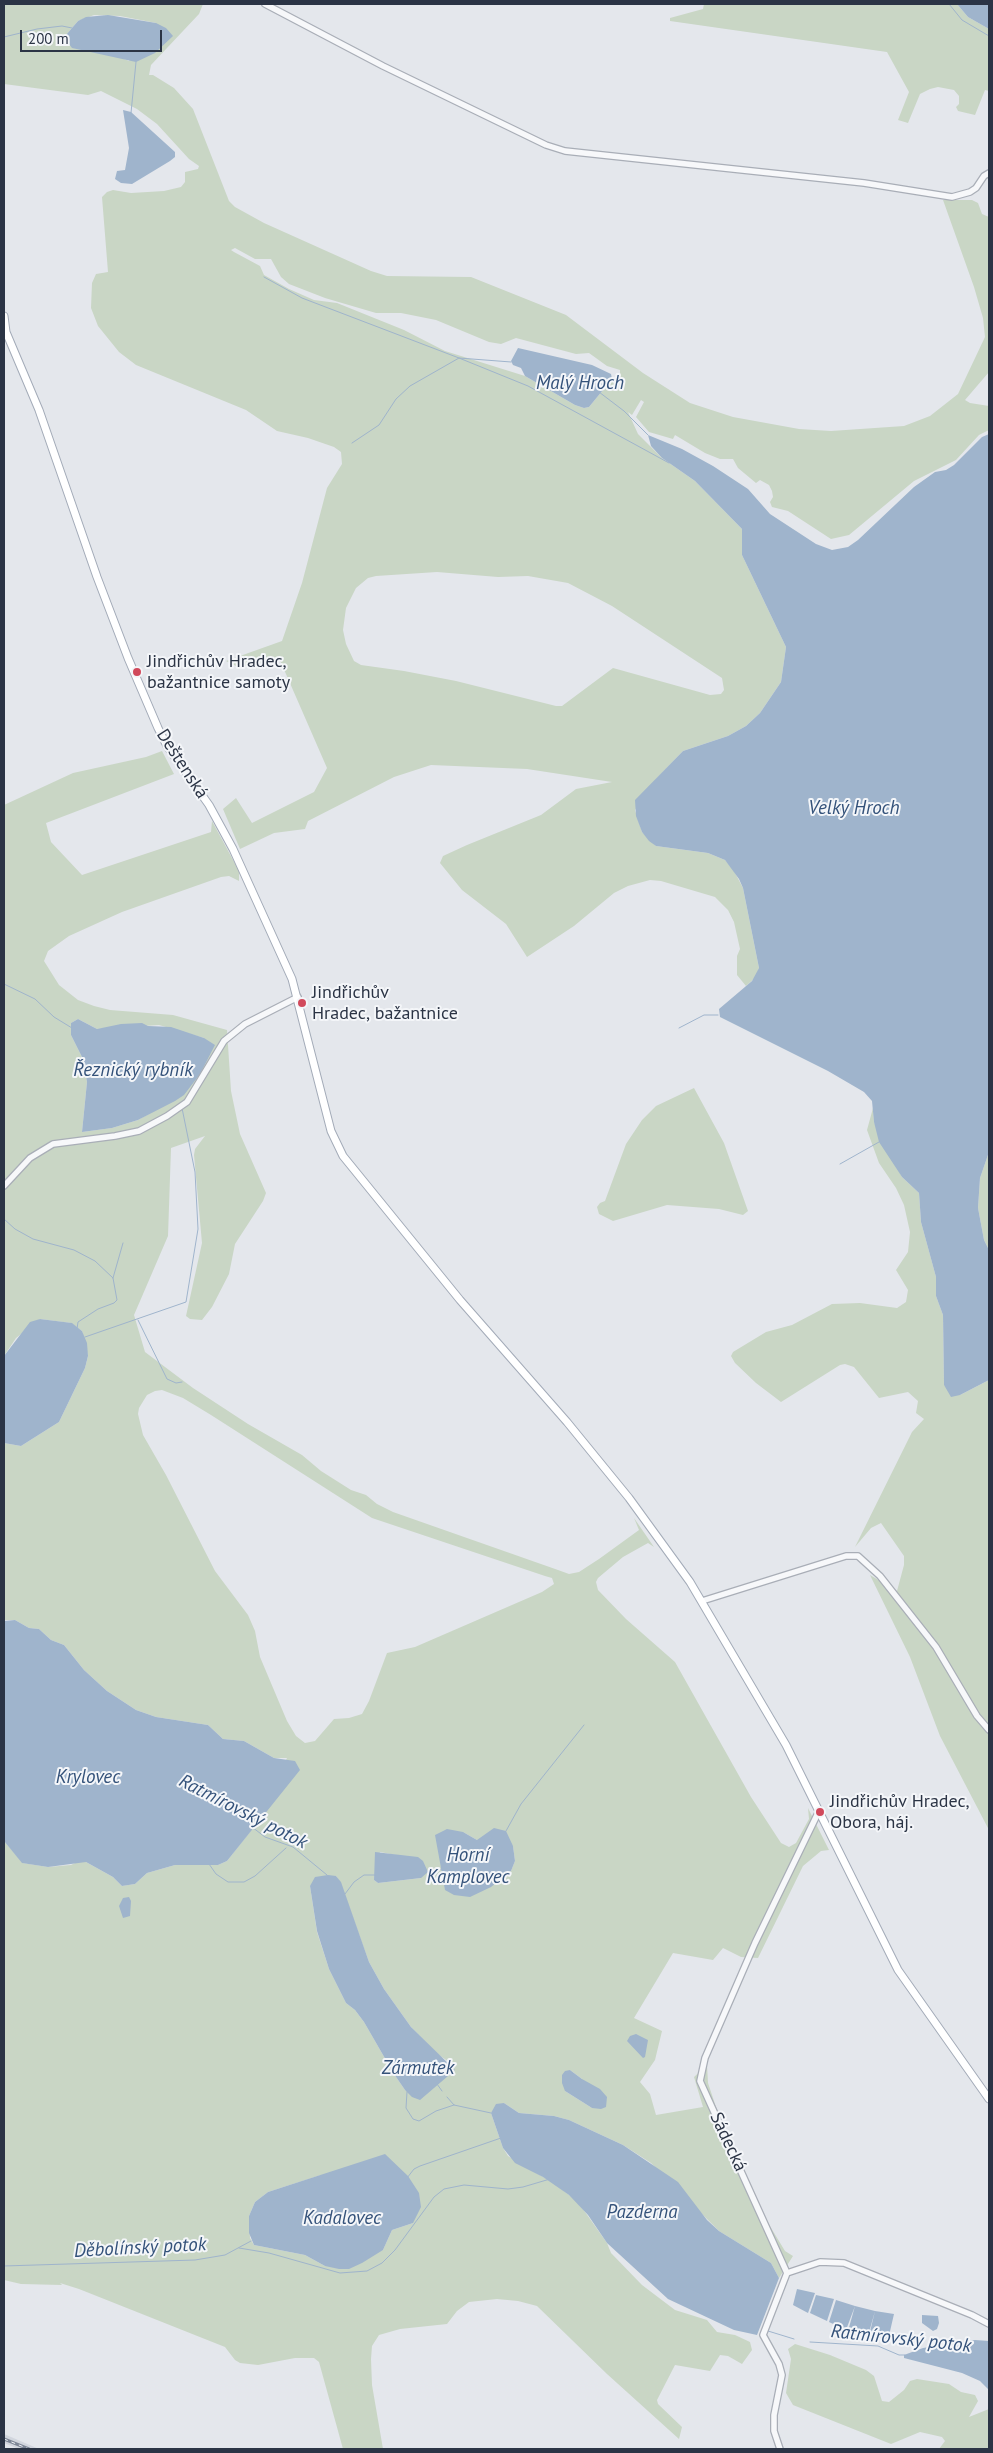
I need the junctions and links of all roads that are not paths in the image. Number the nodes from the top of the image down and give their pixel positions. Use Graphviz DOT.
graph roads {
  1 [pos="265,4"];
  2 [pos="989,173"];
  3 [pos="4,316"];
  4 [pos="5,330"];
  5 [pos="298,997"];
  6 [pos="4,1186"];
  7 [pos="702,1601"];
  8 [pos="989,1730"];
  9 [pos="818,1813"];
  10 [pos="989,2099"];
  11 [pos="787,2273"];
  12 [pos="989,2324"];
  13 [pos="780,2449"];
  1 -- 2 [label="street"];
  3 -- 4 [label="main road, Deštenská"];
  4 -- 5 [label="main road, Deštenská"];
  5 -- 6 [label="street"];
  5 -- 7 [label="main road, Deštenská"];
  7 -- 8 [label="street"];
  7 -- 9 [label="main road, Deštenská"];
  9 -- 10 [label="main road, Deštenská"];
  9 -- 11 [label="street, Sádecká"];
  11 -- 12 [label="street"];
  11 -- 13 [label="street"];
}
